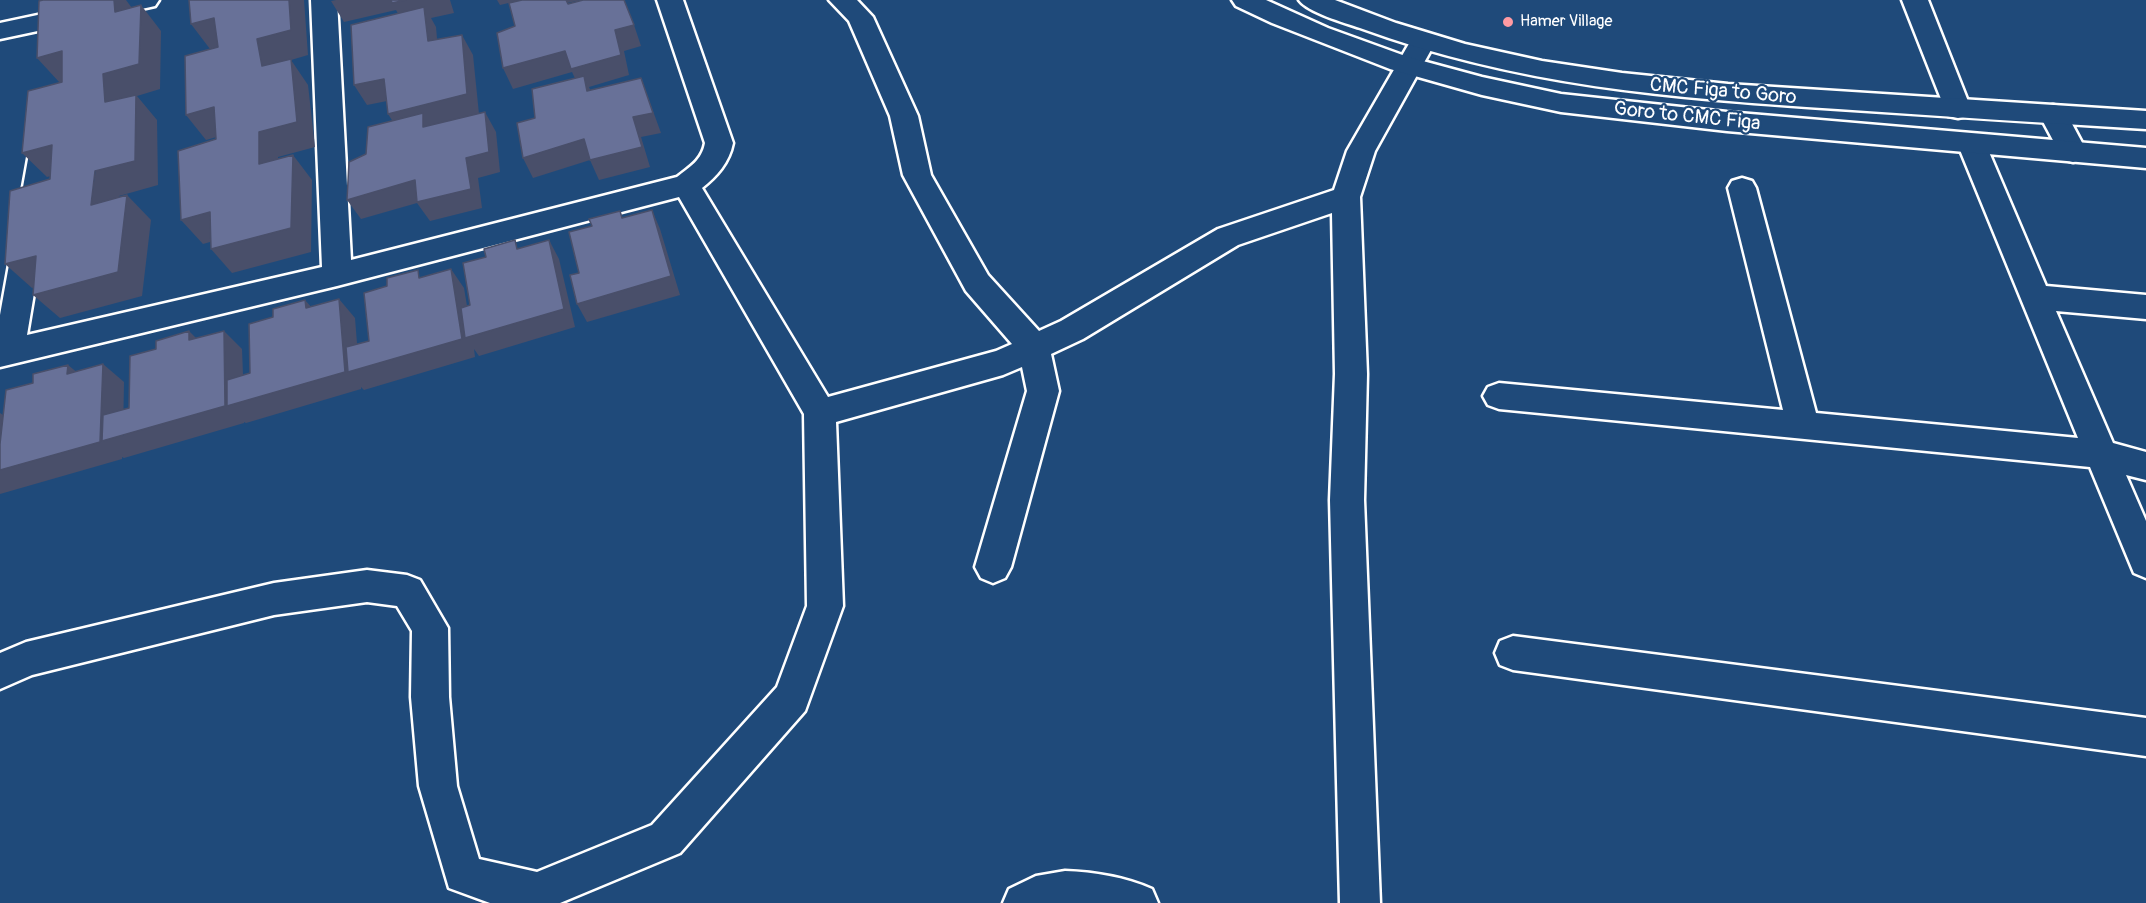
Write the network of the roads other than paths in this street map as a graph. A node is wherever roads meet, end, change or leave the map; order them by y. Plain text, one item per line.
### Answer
1 (146, 0) edge
2 (324, 0) edge
3 (670, 0) edge
4 (842, 0) edge
5 (1245, 0) edge
6 (1312, 0) edge
7 (1915, 0) edge
8 (0, 31) edge
9 (1416, 53) junction
10 (52, 100) edge
11 (1958, 109) junction
12 (2053, 114) junction
13 (2146, 120) edge
14 (1972, 145) junction
15 (2073, 152) junction
16 (2146, 158) edge
17 (686, 185) junction
18 (1742, 188) dead end
19 (1346, 197) junction
20 (337, 275) junction
21 (2036, 297) junction
22 (2146, 307) edge
23 (1034, 347) junction
24 (4, 353) edge
25 (1499, 396) dead end
26 (820, 413) junction
27 (1803, 425) junction
28 (2101, 454) junction
29 (2146, 466) edge
30 (2146, 562) edge
31 (993, 567) dead end
32 (1513, 653) dead end
33 (0, 672) edge
34 (2146, 737) edge
35 (1023, 903) edge
36 (1138, 903) edge
37 (1360, 903) edge

1 - 8 street
2 - 20 street
3 - 17 street
4 - 23 street
5 - 9 street, Goro to CMC Figa
6 - 9 street, CMC Figa to Goro
7 - 11 street
9 - 11 street, CMC Figa to Goro
9 - 14 street, Goro to CMC Figa
9 - 19 street
10 - 24 street
11 - 12 street, CMC Figa to Goro
12 - 13 street, CMC Figa to Goro
12 - 15 street
14 - 15 street, Goro to CMC Figa
14 - 21 street
15 - 16 street, Goro to CMC Figa
17 - 20 street
17 - 26 street
18 - 27 street
19 - 23 street
19 - 37 street
20 - 24 street
21 - 22 street
21 - 28 street
23 - 26 street
23 - 31 street
25 - 27 street
26 - 33 street
27 - 28 street
28 - 29 street
28 - 30 street
32 - 34 street
35 - 36 street

